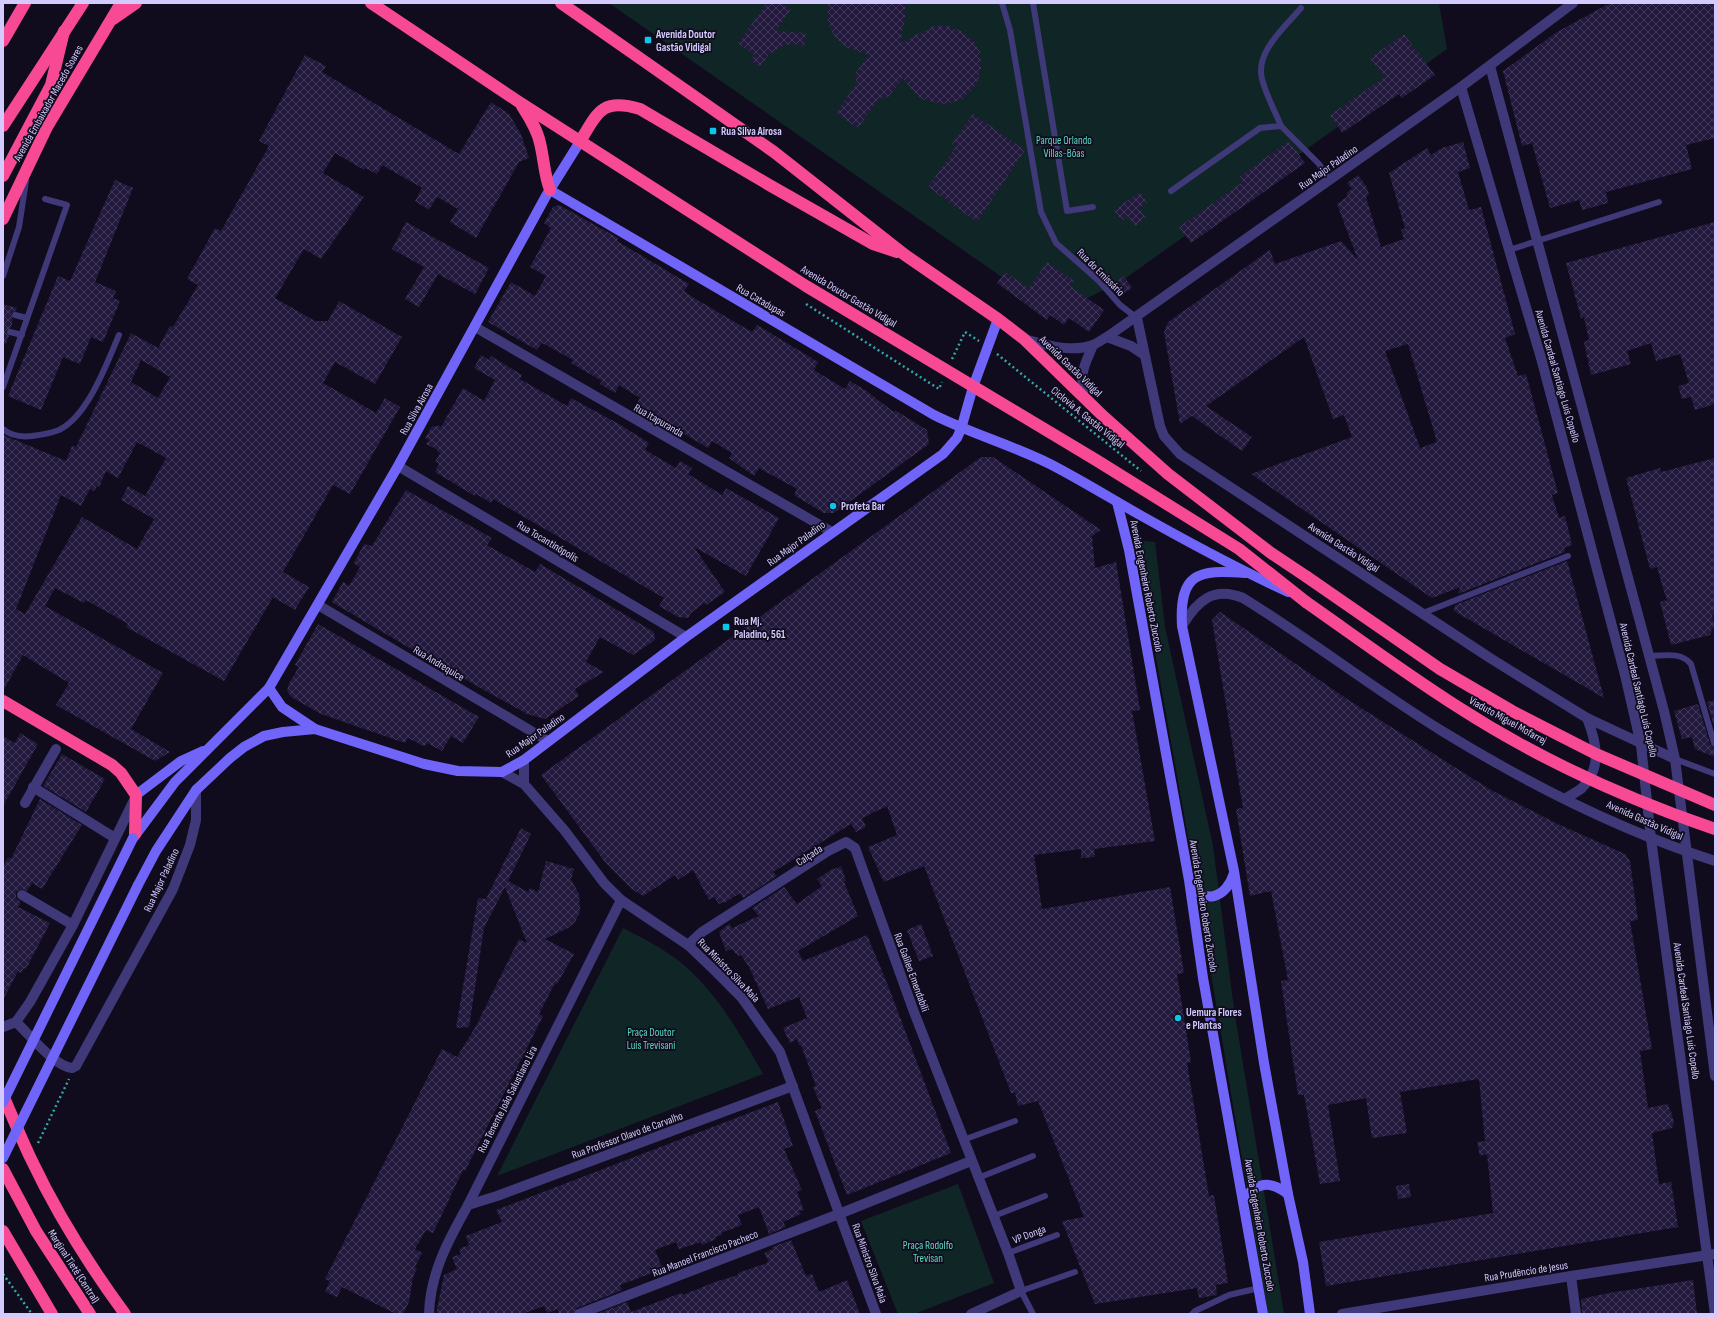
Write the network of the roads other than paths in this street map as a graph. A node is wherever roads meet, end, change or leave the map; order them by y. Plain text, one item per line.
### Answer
1 (25, 3) edge
2 (83, 3) edge
3 (121, 3) edge
4 (136, 3) edge
5 (371, 3) edge
6 (561, 3) edge
7 (1002, 3) edge
8 (1033, 3) edge
9 (1574, 3) edge
10 (1301, 8) dead end
11 (109, 22) junction
12 (64, 31) junction
13 (3, 41) edge
14 (1490, 66) junction
15 (1461, 87) junction
16 (519, 102) junction
17 (3, 126) edge
18 (1281, 126) junction
19 (581, 140) junction
20 (28, 164) junction
21 (3, 176) edge
22 (1330, 181) junction
23 (550, 190) junction
24 (1171, 191) dead end
25 (45, 199) dead end
26 (1659, 202) dead end
27 (1093, 207) dead end
28 (3, 219) edge
29 (1537, 241) junction
30 (1509, 250) junction
31 (905, 255) junction
32 (3, 276) edge
33 (15, 315) dead end
34 (27, 318) junction
35 (998, 318) junction
36 (1137, 318) junction
37 (475, 327) junction
38 (10, 332) dead end
39 (22, 335) junction
40 (119, 335) dead end
41 (1107, 337) junction
42 (1024, 339) junction
43 (1093, 345) junction
44 (1143, 354) junction
45 (3, 387) edge
46 (973, 387) junction
47 (1086, 398) junction
48 (961, 429) junction
49 (3, 430) edge
50 (398, 466) junction
51 (1117, 502) junction
52 (832, 532) junction
53 (1568, 556) dead end
54 (1250, 573) junction
55 (1307, 577) joint
56 (1302, 599) junction
57 (318, 605) junction
58 (1423, 613) junction
59 (1182, 626) junction
60 (686, 637) junction
61 (1649, 656) junction
62 (269, 688) junction
63 (3, 701) edge
64 (1588, 718) junction
65 (315, 729) junction
66 (548, 741) junction
67 (1714, 743) dead end
68 (1641, 745) junction
69 (208, 748) junction
70 (56, 749) dead end
71 (524, 760) junction
72 (1675, 760) junction
73 (502, 772) junction
74 (1715, 774) edge
75 (524, 784) junction
76 (33, 787) junction
77 (196, 790) junction
78 (136, 795) junction
79 (1566, 798) junction
80 (25, 803) dead end
81 (1715, 805) edge
82 (1715, 829) edge
83 (134, 836) junction
84 (115, 838) junction
85 (1651, 839) junction
86 (1687, 852) junction
87 (1715, 861) edge
88 (1234, 872) junction
89 (1189, 880) junction
90 (22, 895) dead end
91 (621, 900) junction
92 (73, 925) junction
93 (688, 945) junction
94 (16, 1022) junction
95 (3, 1027) edge
96 (1715, 1076) edge
97 (793, 1086) junction
98 (3, 1094) edge
99 (3, 1102) edge
100 (1015, 1121) dead end
101 (963, 1140) junction
102 (1033, 1156) dead end
103 (3, 1158) edge
104 (971, 1161) junction
105 (3, 1169) edge
106 (978, 1178) junction
107 (1288, 1194) junction
108 (1045, 1196) dead end
109 (1243, 1200) junction
110 (468, 1205) junction
111 (839, 1214) junction
112 (994, 1216) junction
113 (3, 1231) edge
114 (1057, 1235) dead end
115 (1008, 1253) junction
116 (1711, 1254) edge
117 (1075, 1272) dead end
118 (1571, 1276) junction
119 (1259, 1288) junction
120 (1021, 1291) junction
121 (52, 1314) edge
122 (90, 1314) edge
123 (125, 1314) edge
124 (429, 1314) edge
125 (579, 1314) edge
126 (876, 1314) edge
127 (971, 1314) edge
128 (1033, 1314) edge
129 (1192, 1314) edge
130 (1263, 1314) edge
131 (1310, 1314) edge
132 (1342, 1314) edge
133 (1576, 1314) edge
134 (1715, 1314) edge

1 - 13 highway
2 - 12 highway
3 - 11 highway, Avenida Embaixador Macedo Soares
4 - 11 highway
5 - 16 highway, Avenida Doutor Gastão Vidigal
6 - 31 highway
7 - 36 lane, Rua do Emissário
8 - 27 lane
9 - 14 street, Rua Major Paladino
10 - 18 lane
11 - 20 highway, Avenida Embaixador Macedo Soares
12 - 17 highway
12 - 21 highway
14 - 15 street, Rua Major Paladino
14 - 29 street, Avenida Cardeal Santiago Luís Copello
15 - 22 street, Rua Major Paladino
15 - 30 street, Avenida Cardeal Santiago Luís Copello
16 - 19 highway, Avenida Doutor Gastão Vidigal
16 - 23 highway
18 - 22 lane
18 - 24 lane
19 - 23 main road, Rua Silva Airosa
19 - 31 highway
19 - 46 highway, Avenida Doutor Gastão Vidigal
20 - 28 highway, Avenida Embaixador Macedo Soares
20 - 32 lane
22 - 36 street, Rua Major Paladino
23 - 37 main road, Rua Silva Airosa
23 - 48 main road, Rua Catadupas
25 - 34 lane
26 - 29 lane
29 - 30 lane
29 - 61 street, Avenida Cardeal Santiago Luís Copello
30 - 68 street, Avenida Cardeal Santiago Luís Copello
31 - 35 highway, Avenida Gastão Vidigal
33 - 34 lane
34 - 39 lane
35 - 42 highway, Avenida Gastão Vidigal
35 - 46 main road, Rua Major Paladino
36 - 41 street, Rua Major Paladino
36 - 44 street, Avenida Gastão Vidigal
37 - 50 main road, Rua Silva Airosa
37 - 52 street, Rua Itapuranda
38 - 39 lane
39 - 45 lane
40 - 49 lane
41 - 43 street, Rua Major Paladino
41 - 44 street
42 - 43 street, Rua Major Paladino
42 - 47 highway, Avenida Gastão Vidigal
43 - 47 street
44 - 58 street, Avenida Gastão Vidigal
46 - 48 main road, Rua Major Paladino
46 - 56 highway
47 - 55 highway, Avenida Gastão Vidigal
48 - 51 main road
48 - 52 main road, Rua Major Paladino
50 - 57 main road, Rua Silva Airosa
50 - 60 street, Rua Tocantinópolis
51 - 54 main road
51 - 89 main road, Avenida Engenheiro Roberto Zuccolo
52 - 60 main road, Rua Major Paladino
53 - 58 lane
54 - 56 main road
54 - 59 main road
55 - 81 highway, Viaduto Miguel Mofarrej, bridge
56 - 82 highway, Viaduto Miguel Mofarrej, bridge
57 - 62 main road, Rua Silva Airosa
57 - 66 street, Rua Andrequice
58 - 64 street, Avenida Gastão Vidigal
59 - 79 street, Avenida Gastão Vidigal
59 - 88 main road
60 - 66 main road, Rua Major Paladino
61 - 67 lane
61 - 72 street, Avenida Cardeal Santiago Luís Copello
62 - 65 main road
62 - 69 main road
63 - 78 highway
64 - 68 street, Avenida Gastão Vidigal
64 - 79 street
65 - 73 main road, Rua Major Paladino
65 - 77 main road, Rua Major Paladino
66 - 71 main road, Rua Major Paladino
68 - 72 street, Avenida Gastão Vidigal
68 - 85 street, Avenida Cardeal Santiago Luís Copello
69 - 78 main road
69 - 83 main road
70 - 76 street
71 - 73 main road, Rua Major Paladino
71 - 75 street
72 - 74 lane
72 - 86 street, Avenida Cardeal Santiago Luís Copello
73 - 75 street, Rua Ministro Silva Maia
75 - 91 street, Rua Ministro Silva Maia
76 - 80 street
76 - 84 street
77 - 94 street, Rua Major Paladino
77 - 103 main road, bridge
78 - 83 highway
78 - 84 street
79 - 85 street, Avenida Gastão Vidigal
83 - 99 main road, bridge
84 - 92 street
85 - 86 street, Avenida Gastão Vidigal
85 - 116 street, Avenida Cardeal Santiago Luís Copello
86 - 87 street, Avenida Gastão Vidigal
86 - 96 street, Avenida Cardeal Santiago Luís Copello
88 - 89 main road
88 - 107 main road
89 - 109 main road, Avenida Engenheiro Roberto Zuccolo
90 - 92 street
91 - 93 street, Rua Ministro Silva Maia
91 - 110 street, Rua Tenente João Salustiano Lira
92 - 94 street
93 - 97 street, Rua Ministro Silva Maia
93 - 101 street, Rua Galileo Emendabili
94 - 95 street
97 - 110 street, Rua Professor Olavo de Carvalho
97 - 111 street, Rua Ministro Silva Maia
98 - 123 highway
100 - 101 lane
101 - 104 street, Rua Galileo Emendabili
102 - 106 lane
104 - 106 street, Rua Galileo Emendabili
104 - 111 street, Rua Manoel Francisco Pacheco
105 - 122 highway, Marginal Tietê (Central)
106 - 112 street, Rua Galileo Emendabili
107 - 109 main road
107 - 131 main road
108 - 112 lane
109 - 119 main road, Avenida Engenheiro Roberto Zuccolo
110 - 124 street, Rua Tenente João Salustiano Lira
111 - 125 street, Rua Manoel Francisco Pacheco
111 - 126 street, Rua Ministro Silva Maia
112 - 115 street, Rua Galileo Emendabili
113 - 121 highway
114 - 115 lane, VP Donga
115 - 120 street, Rua Galileo Emendabili
116 - 118 street, Rua Prudêncio de Jesus
116 - 134 street, Avenida Cardeal Santiago Luís Copello
117 - 120 lane
118 - 132 street, Rua Prudêncio de Jesus
118 - 133 street
119 - 129 lane
119 - 130 main road, Avenida Engenheiro Roberto Zuccolo
120 - 127 street
120 - 128 lane, Rua Galileo Emendabili

